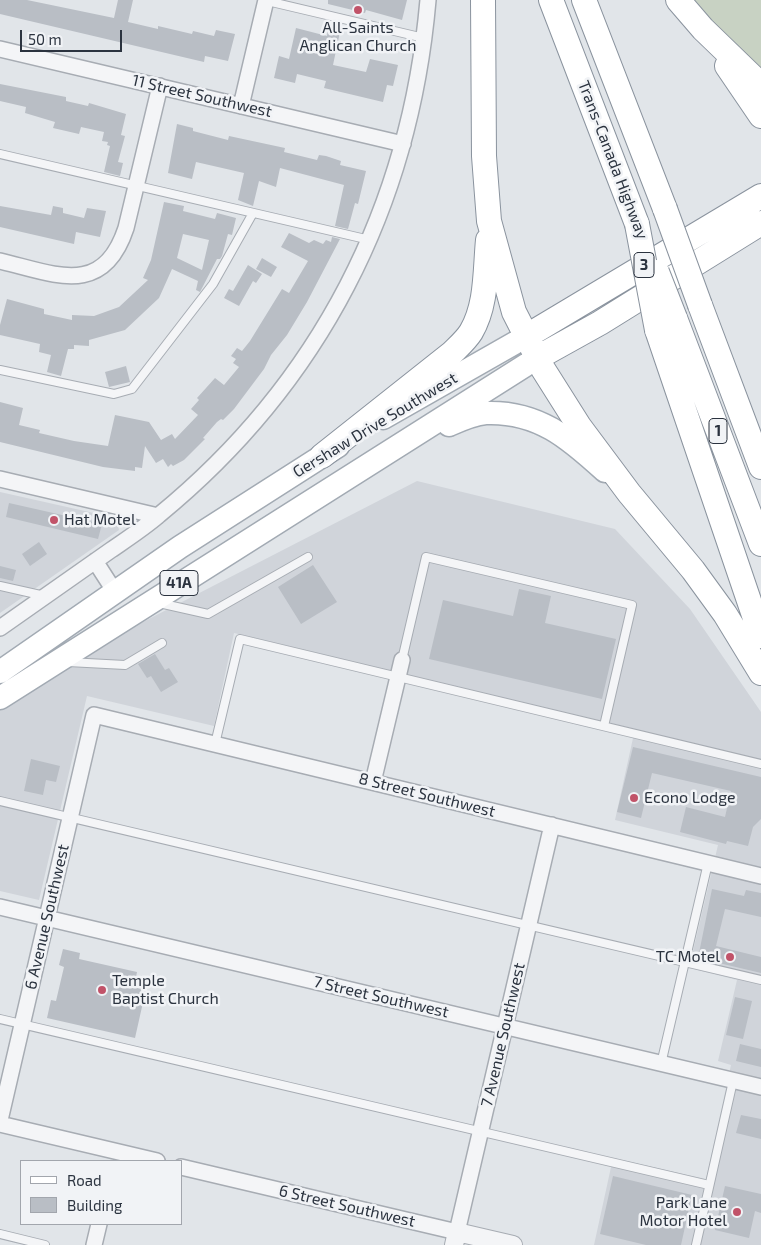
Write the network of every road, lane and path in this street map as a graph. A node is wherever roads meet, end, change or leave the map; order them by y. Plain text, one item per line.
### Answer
1 (265, 0) edge
2 (428, 0) edge
3 (483, 0) edge
4 (551, 0) edge
5 (584, 0) edge
6 (600, 0) edge
7 (678, 0) edge
8 (703, 29) junction
9 (424, 38) junction
10 (0, 48) edge
11 (761, 85) edge
12 (160, 86) junction
13 (241, 106) junction
14 (761, 116) edge
15 (403, 144) junction
16 (0, 154) edge
17 (136, 187) junction
18 (761, 196) edge
19 (665, 209) junction
20 (253, 213) junction
21 (489, 221) junction
22 (761, 223) edge
23 (370, 240) junction
24 (0, 261) edge
25 (666, 324) junction
26 (527, 336) junction
27 (537, 358) junction
28 (0, 370) edge
29 (322, 456) junction
30 (761, 467) edge
31 (359, 472) junction
32 (0, 479) edge
33 (629, 493) junction
34 (158, 516) junction
35 (761, 544) edge
36 (308, 557) dead end
37 (95, 561) junction
38 (0, 586) edge
39 (115, 592) junction
40 (44, 596) junction
41 (149, 602) junction
42 (0, 628) edge
43 (761, 636) edge
44 (162, 643) dead end
45 (402, 660) joint
46 (58, 661) junction
47 (0, 672) edge
48 (761, 673) edge
49 (398, 677) junction
50 (0, 698) edge
51 (94, 715) joint
52 (604, 726) junction
53 (215, 744) junction
54 (761, 764) edge
55 (373, 782) junction
56 (0, 801) edge
57 (70, 817) junction
58 (552, 825) junction
59 (708, 863) junction
60 (761, 876) edge
61 (0, 907) edge
62 (47, 918) junction
63 (529, 925) junction
64 (684, 962) junction
65 (761, 980) edge
66 (0, 1019) edge
67 (22, 1024) junction
68 (505, 1026) junction
69 (661, 1064) junction
70 (733, 1081) junction
71 (761, 1087) edge
72 (0, 1120) edge
73 (0, 1124) edge
74 (481, 1132) junction
75 (115, 1156) edge
76 (149, 1160) edge
77 (182, 1167) edge
78 (709, 1185) junction
79 (99, 1225) edge
80 (0, 1234) edge
81 (455, 1238) edge
82 (45, 1245) edge
83 (94, 1245) edge
84 (513, 1245) edge
85 (696, 1245) edge

1 - 9 lane
1 - 13 street
2 - 9 street
3 - 21 highway
4 - 25 highway, Trans-Canada Highway / 1, bridge
5 - 19 highway, Trans-Canada Highway / 1
6 - 19 highway
7 - 8 highway
8 - 11 highway
8 - 14 highway
9 - 15 street
10 - 12 street, 11 Street Southwest
12 - 13 street, 11 Street Southwest
12 - 17 street
13 - 15 street, 11 Street Southwest
15 - 23 street
16 - 17 lane
17 - 20 lane
17 - 24 street
18 - 26 highway, Gershaw Drive Southwest / 3
19 - 30 highway, Trans-Canada Highway / 1, bridge
20 - 23 lane
20 - 28 lane
21 - 26 highway
21 - 29 highway
22 - 27 highway, Gershaw Drive Southwest / 3
23 - 34 street
25 - 35 highway, Trans-Canada Highway / 1
25 - 43 highway
26 - 27 highway
26 - 29 main road, Gershaw Drive Southwest / 41A
27 - 31 main road, Gershaw Drive Southwest / 41A
27 - 33 highway
29 - 39 main road, Gershaw Drive Southwest / 41A
31 - 33 main road
31 - 41 main road, Gershaw Drive Southwest / 41A
32 - 34 street
33 - 48 highway
34 - 37 street
36 - 41 lane
37 - 39 street
37 - 40 street
38 - 40 lane
39 - 47 main road, Gershaw Drive Southwest / 41A
40 - 42 street
41 - 46 main road, Gershaw Drive Southwest / 41A
44 - 46 lane
45 - 49 street
45 - 52 lane
46 - 50 main road, Gershaw Drive Southwest / 41A
49 - 52 lane
49 - 53 lane
49 - 55 street
51 - 53 street, 8 Street Southwest
51 - 57 street, 6 Avenue Southwest
52 - 54 lane
53 - 55 street, 8 Street Southwest
55 - 58 street, 8 Street Southwest
56 - 57 lane
57 - 62 street, 6 Avenue Southwest
57 - 63 lane
58 - 59 street, 8 Street Southwest
58 - 63 street, 7 Avenue Southwest
59 - 60 street, 8 Street Southwest
59 - 64 lane
61 - 62 street, 7 Street Southwest
62 - 67 street, 6 Avenue Southwest
62 - 68 street, 7 Street Southwest
63 - 64 lane
63 - 68 street, 7 Avenue Southwest
64 - 65 lane
64 - 69 lane
66 - 67 lane
67 - 72 street, 6 Avenue Southwest
67 - 74 lane
68 - 69 street, 7 Street Southwest
68 - 74 street, 7 Avenue Southwest
69 - 70 street, 7 Street Southwest
70 - 71 street, 7 Street Southwest
70 - 78 lane
73 - 75 street
74 - 78 lane
74 - 81 street, 7 Avenue Southwest
75 - 76 street
77 - 81 street, 6 Street Southwest
78 - 85 lane
79 - 83 street
80 - 82 lane
81 - 84 street, 6 Street Southwest

